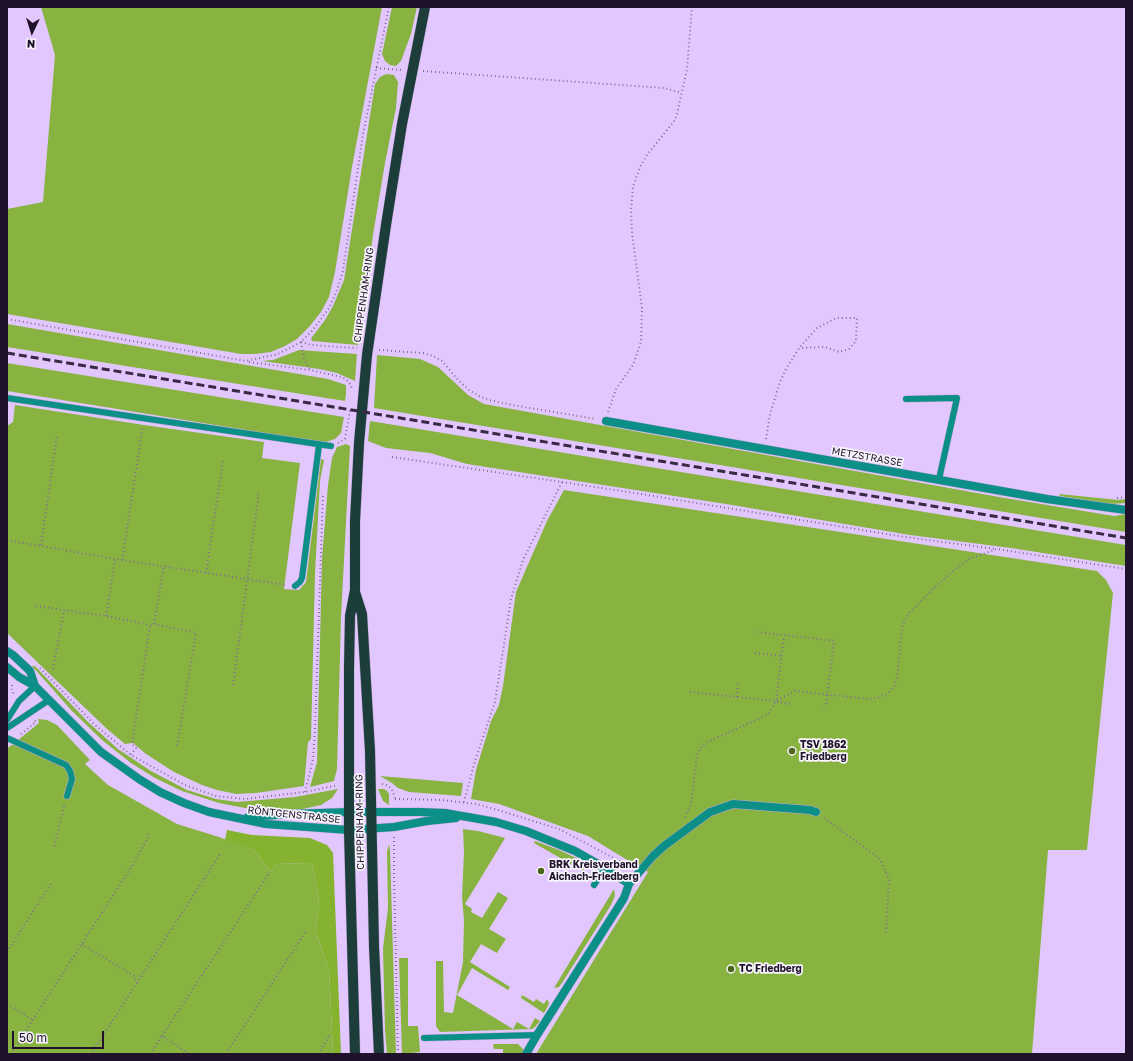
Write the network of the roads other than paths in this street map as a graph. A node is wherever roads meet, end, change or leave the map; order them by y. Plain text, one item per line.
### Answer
1 (425, 7) edge
2 (7, 398) edge
3 (906, 399) dead end
4 (606, 421) road end
5 (319, 445) junction
6 (331, 446) road end
7 (938, 479) junction
8 (1126, 510) edge
9 (295, 586) road end
10 (355, 590) junction
11 (7, 651) edge
12 (7, 667) edge
13 (35, 686) junction
14 (49, 700) junction
15 (7, 720) edge
16 (7, 728) edge
17 (7, 738) edge
18 (67, 796) road end
19 (349, 812) junction
20 (372, 812) junction
21 (816, 812) road end
22 (463, 817) junction
23 (237, 818) junction
24 (372, 829) junction
25 (349, 830) junction
26 (606, 868) junction
27 (628, 884) junction
28 (594, 885) dead end
29 (537, 1035) junction
30 (424, 1038) dead end
31 (355, 1054) edge
32 (379, 1054) edge
33 (526, 1054) edge

1 - 10 main road, CHIPPENHAM-RING
2 - 5 lane
3 - 7 lane
4 - 7 street, METZSTRASSE
5 - 6 lane
5 - 9 lane
7 - 8 street, METZSTRASSE
10 - 19 main road, CHIPPENHAM-RING
10 - 20 main road, CHIPPENHAM-RING
11 - 13 street, RÖNTGENSTRASSE
12 - 13 street, RÖNTGENSTRASSE
13 - 14 street, RÖNTGENSTRASSE
13 - 15 lane
14 - 16 lane
14 - 23 street, RÖNTGENSTRASSE
17 - 18 lane
19 - 20 street, RÖNTGENSTRASSE
19 - 23 street, RÖNTGENSTRASSE
19 - 25 main road, CHIPPENHAM-RING
20 - 22 street, RÖNTGENSTRASSE
20 - 24 main road, CHIPPENHAM-RING
21 - 27 street
22 - 24 street, RÖNTGENSTRASSE
22 - 26 street
23 - 25 street, RÖNTGENSTRASSE
24 - 25 street, RÖNTGENSTRASSE
24 - 32 main road, CHIPPENHAM-RING
25 - 31 main road, CHIPPENHAM-RING
26 - 27 street
26 - 28 lane
27 - 29 street
29 - 30 lane
29 - 33 street

